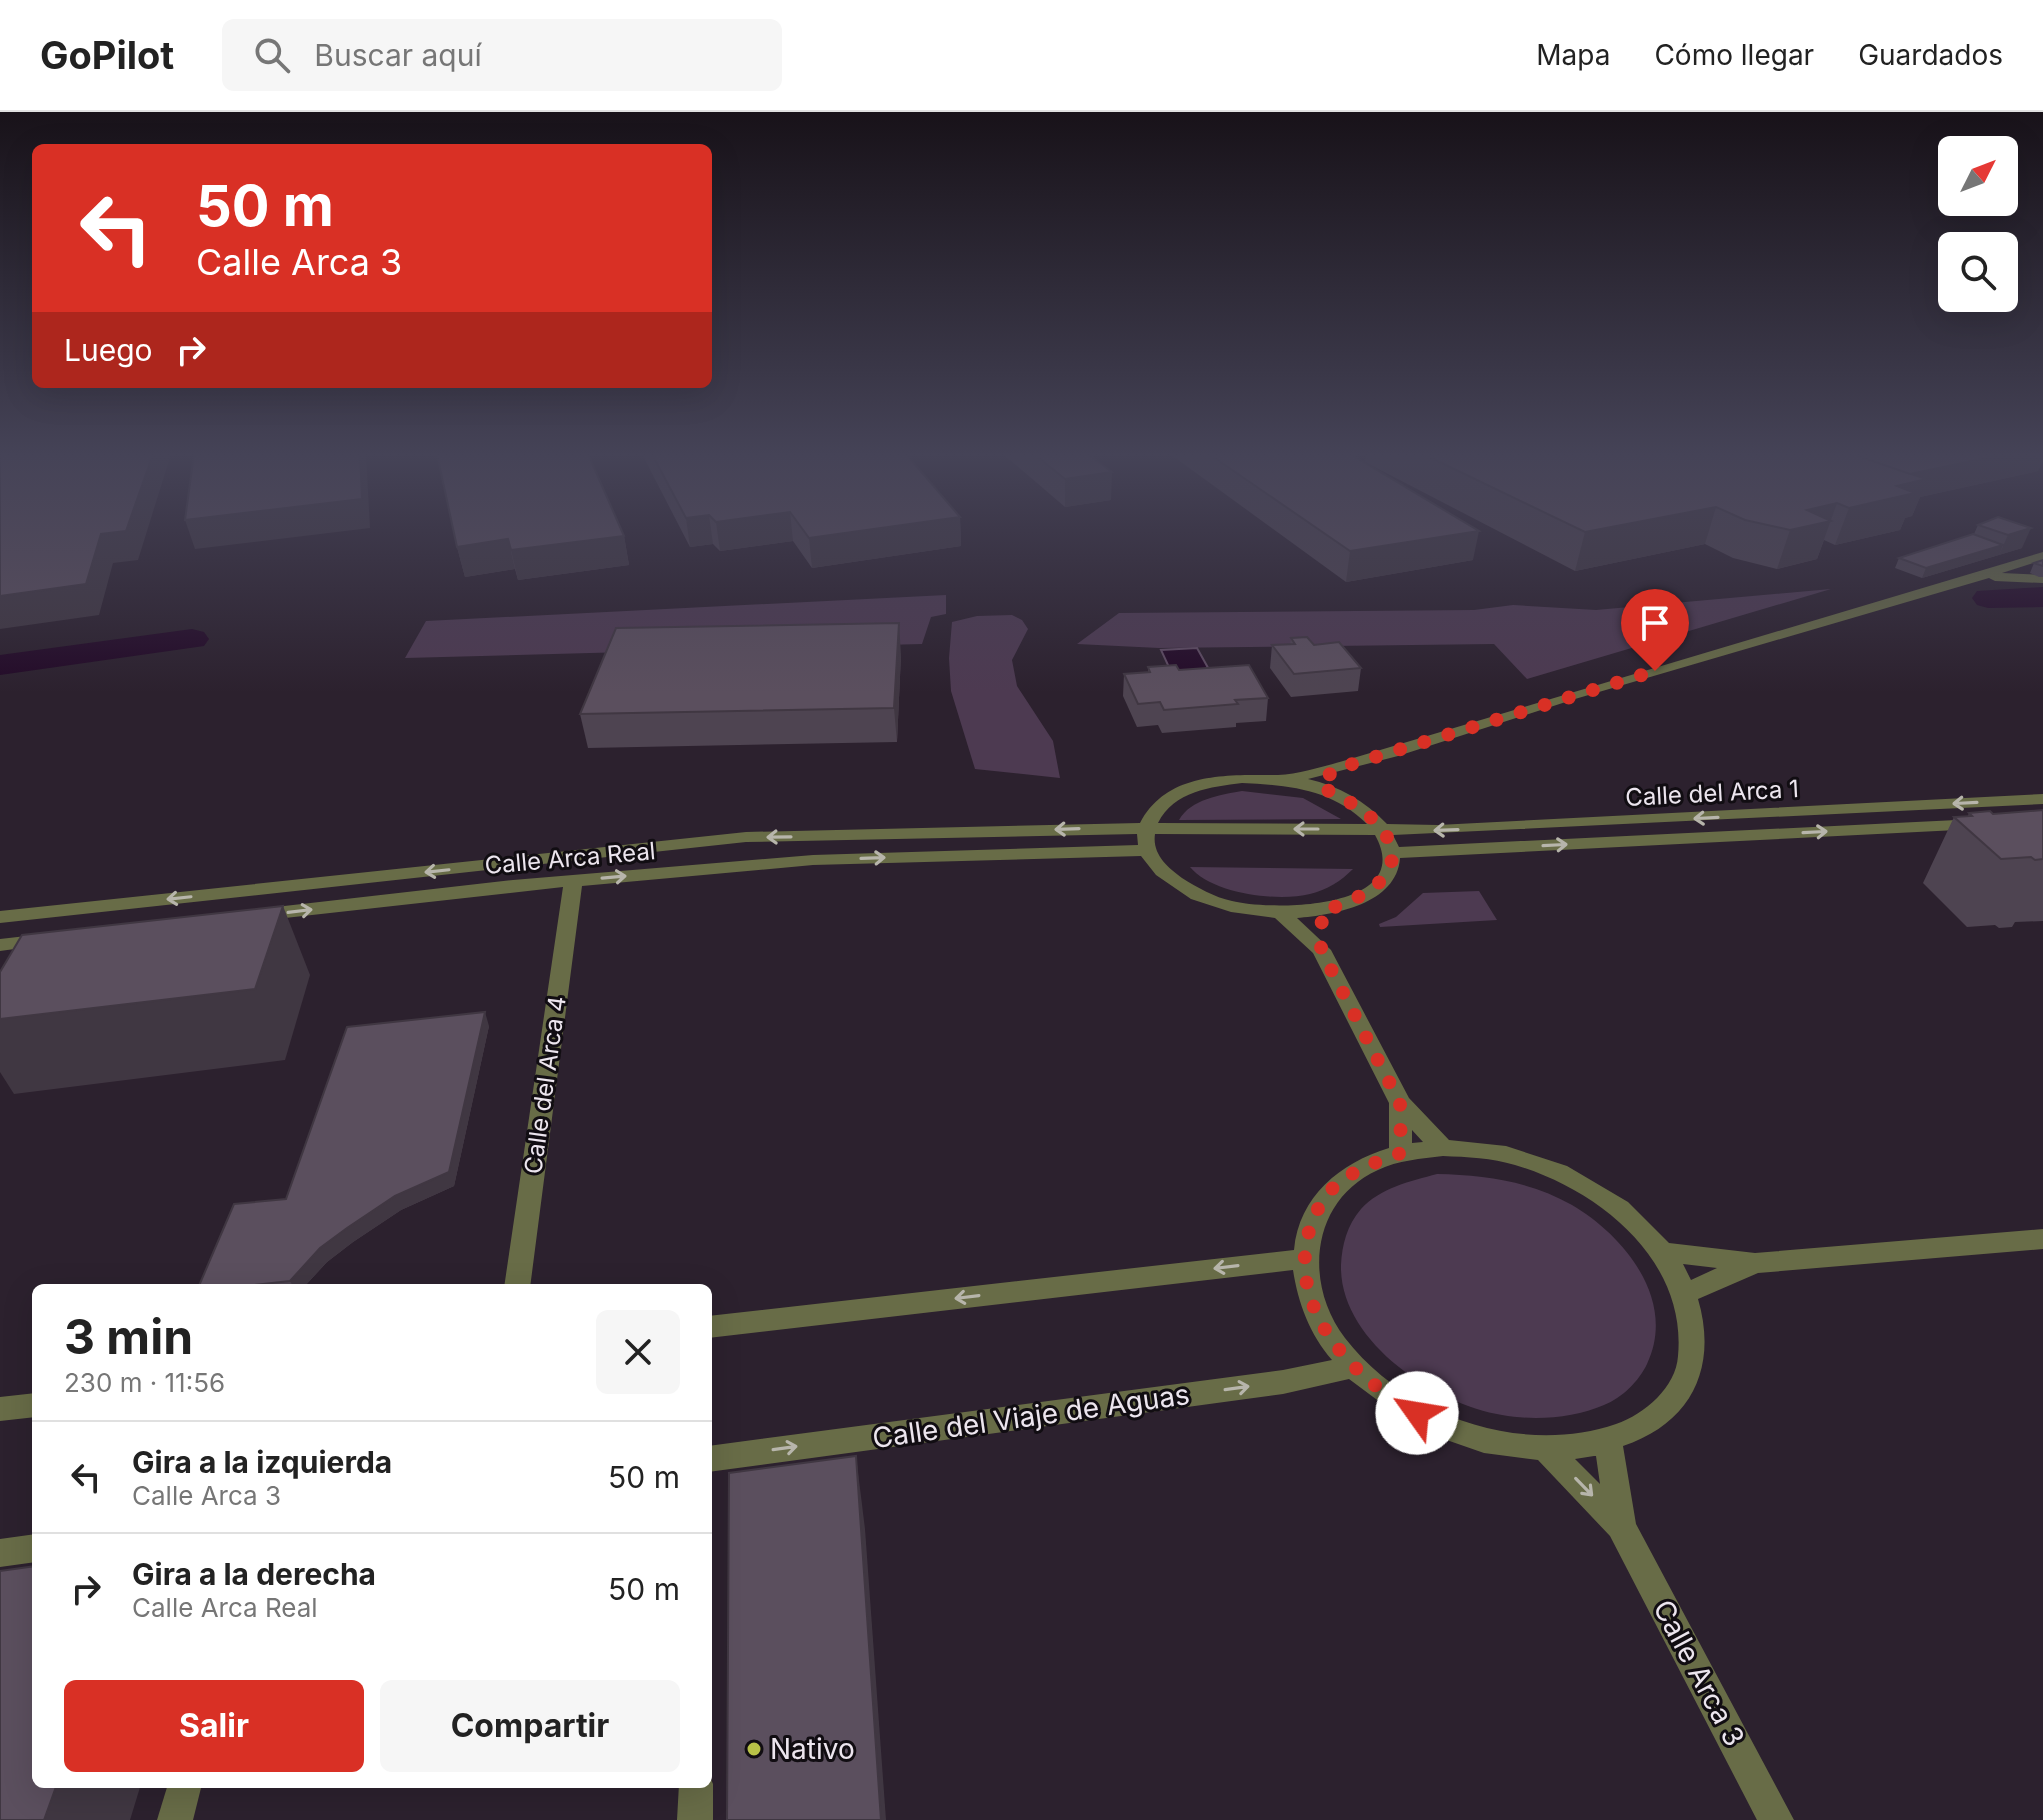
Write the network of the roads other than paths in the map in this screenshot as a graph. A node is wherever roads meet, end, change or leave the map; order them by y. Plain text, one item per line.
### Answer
1 (2043, 556) edge
2 (1980, 577) junction
3 (2043, 579) edge
4 (1333, 770) junction
5 (1284, 779) junction
6 (1320, 787) junction
7 (2043, 799) edge
8 (1996, 823) edge
9 (1145, 828) junction
10 (1384, 829) junction
11 (1147, 850) junction
12 (1394, 853) junction
13 (573, 881) junction
14 (1322, 911) junction
15 (1281, 913) junction
16 (0, 917) edge
17 (233, 918) edge
18 (62, 938) edge
19 (0, 945) edge
20 (1321, 950) junction
21 (1400, 1103) junction
22 (1443, 1148) junction
23 (1401, 1153) junction
24 (2043, 1239) edge
25 (1663, 1252) junction
26 (1303, 1259) junction
27 (1755, 1263) junction
28 (518, 1284) edge
29 (1686, 1293) junction
30 (712, 1327) edge
31 (1354, 1367) junction
32 (32, 1405) edge
33 (0, 1409) edge
34 (1608, 1441) junction
35 (1546, 1449) junction
36 (712, 1458) edge
37 (1621, 1526) junction
38 (32, 1549) edge
39 (0, 1553) edge
40 (184, 1788) edge
41 (696, 1788) edge
42 (175, 1820) edge
43 (695, 1820) edge
44 (1776, 1820) edge

1 - 2 street
2 - 3 street
2 - 4 street
4 - 5 street
4 - 6 street
5 - 6 street
5 - 9 street
6 - 10 street
7 -> 10 street, Calle del Arca 1
12 -> 8 street, Calle del Arca 1
10 -> 9 street, Calle Arca Real
9 - 11 street
9 -> 16 street, Calle Arca Real
10 - 12 street
13 -> 11 street, Calle Arca Real
11 - 15 street
12 - 14 street
17 -> 13 street, Calle Arca Real
13 - 28 street, Calle del Arca 4
14 - 15 street
14 - 20 street
15 - 20 street
18 - 19 street
20 - 21 street
21 - 22 street
21 - 23 street
22 - 23 street
22 - 25 street
23 - 26 street
24 - 27 street
25 - 27 street
25 - 29 street
26 -> 30 street
26 - 31 street
27 - 29 street
29 - 34 street
31 - 35 street
36 -> 31 street, Calle del Viaje de Aguas
32 - 33 street
34 - 35 street
34 - 37 street, Calle Arca 3
35 -> 37 street, Calle Arca 3
37 - 44 street, Calle Arca 3
38 - 39 street
40 - 42 street
41 - 43 street

